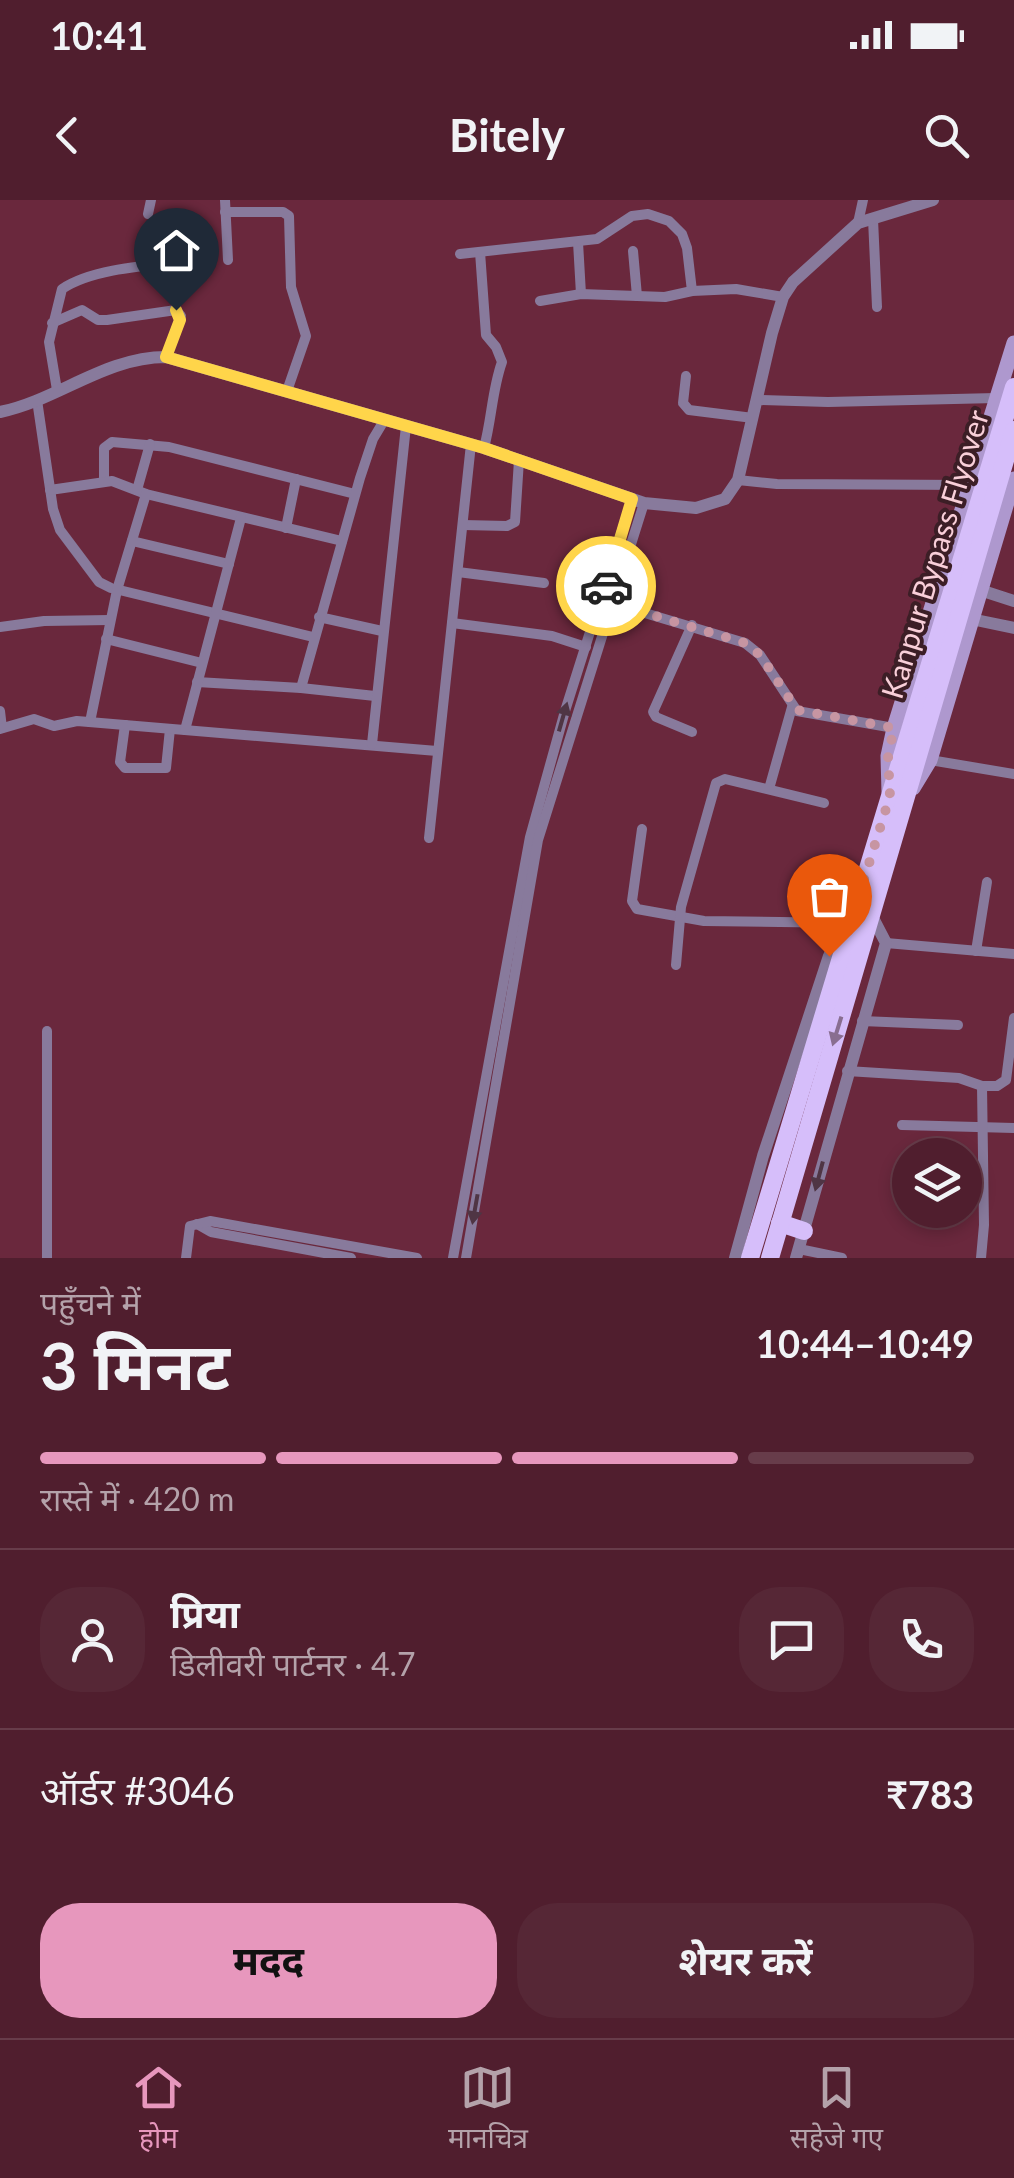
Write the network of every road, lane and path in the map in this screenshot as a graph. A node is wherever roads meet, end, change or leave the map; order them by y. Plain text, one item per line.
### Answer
1 (152, 200) edge
2 (863, 200) edge
3 (933, 200) edge
4 (225, 206) edge
5 (148, 214) dead end
6 (873, 219) junction
7 (858, 224) junction
8 (578, 242) junction
9 (633, 251) dead end
10 (480, 252) junction
11 (460, 254) dead end
12 (197, 260) dead end
13 (228, 260) dead end
14 (692, 290) junction
15 (581, 294) junction
16 (637, 296) junction
17 (783, 297) junction
18 (540, 301) dead end
19 (877, 307) dead end
20 (52, 323) junction
21 (1014, 343) edge
22 (166, 357) junction
23 (686, 376) dead end
24 (1014, 387) edge
25 (57, 390) junction
26 (288, 391) junction
27 (996, 398) junction
28 (37, 400) junction
29 (758, 400) junction
30 (0, 412) edge
31 (753, 418) junction
32 (385, 419) junction
33 (406, 426) junction
34 (1014, 430) edge
35 (150, 444) junction
36 (478, 446) junction
37 (520, 460) junction
38 (1014, 479) edge
39 (104, 480) junction
40 (296, 480) junction
41 (738, 480) junction
42 (970, 485) junction
43 (50, 490) junction
44 (141, 492) junction
45 (355, 494) junction
46 (638, 501) junction
47 (241, 518) junction
48 (463, 525) junction
49 (286, 528) junction
50 (132, 541) junction
51 (342, 541) junction
52 (229, 564) junction
53 (458, 572) junction
54 (544, 583) dead end
55 (117, 590) junction
56 (980, 590) junction
57 (602, 600) junction
58 (1011, 600) edge
59 (614, 604) junction
60 (217, 612) junction
61 (319, 617) junction
62 (110, 620) junction
63 (971, 620) junction
64 (452, 623) junction
65 (692, 625) junction
66 (0, 627) edge
67 (1008, 627) edge
68 (382, 631) junction
69 (313, 636) junction
70 (106, 639) junction
71 (941, 643) junction
72 (586, 647) junction
73 (202, 663) junction
74 (197, 682) junction
75 (301, 688) junction
76 (376, 696) junction
77 (792, 707) junction
78 (0, 710) edge
79 (90, 722) junction
80 (125, 725) junction
81 (1, 728) edge
82 (894, 728) junction
83 (170, 729) junction
84 (185, 730) junction
85 (692, 732) dead end
86 (372, 744) junction
87 (437, 751) junction
88 (930, 760) junction
89 (1014, 774) edge
90 (768, 789) junction
91 (897, 799) junction
92 (824, 803) dead end
93 (642, 829) dead end
94 (429, 838) dead end
95 (987, 882) dead end
96 (872, 916) junction
97 (679, 918) junction
98 (850, 927) junction
99 (886, 942) junction
100 (976, 951) junction
101 (1014, 954) edge
102 (676, 965) dead end
103 (1014, 1018) edge
104 (862, 1021) junction
105 (958, 1026) dead end
106 (47, 1031) dead end
107 (848, 1071) junction
108 (982, 1086) junction
109 (902, 1125) dead end
110 (983, 1128) junction
111 (1014, 1128) edge
112 (783, 1181) junction
113 (780, 1223) junction
114 (198, 1224) junction
115 (800, 1246) edge
116 (46, 1258) edge
117 (186, 1258) edge
118 (351, 1258) edge
119 (417, 1258) edge
120 (452, 1258) edge
121 (466, 1258) edge
122 (735, 1258) edge
123 (750, 1258) edge
124 (770, 1258) edge
125 (842, 1258) edge
126 (982, 1258) edge

1 - 5 street
2 - 7 street
3 - 6 street
4 - 13 street
4 - 26 street
6 - 7 street
6 - 19 street
7 - 17 street
8 - 10 street
8 - 14 street
8 - 15 street
9 - 16 street
10 - 11 street
10 - 36 street
12 - 20 street
14 - 16 street
14 - 17 street
15 - 16 street
15 - 18 street
17 - 29 street
20 - 22 street
20 - 25 street
21 - 27 main road
22 - 25 street
22 - 26 street
23 - 31 street
24 - 71 highway, Kanpur Bypass Flyover
25 - 28 street
26 - 32 street
27 - 29 street
27 - 42 main road
28 - 30 street
28 - 43 street
29 - 31 street
31 - 41 street
32 - 33 street
32 - 45 street
33 - 36 street
33 - 68 street
34 - 71 highway, Kanpur Bypass Flyover
35 - 39 street
35 - 40 street
35 - 44 street
36 - 37 street
36 - 48 street
37 - 46 street
37 - 48 street
38 - 56 main road
39 - 43 street
39 - 44 street
40 - 45 street
40 - 49 street
41 - 42 street
41 - 46 street
42 - 82 main road
43 - 55 street
44 - 47 street
44 - 50 street
45 - 51 street
46 - 57 street
46 - 59 street
47 - 49 street
47 - 52 street
48 - 53 street
49 - 51 street
50 - 52 street
50 - 55 street
51 - 61 street
52 - 60 street
53 - 54 street
53 - 64 street
55 - 60 street
55 - 62 street
56 - 58 street
56 - 63 main road
57 - 59 street
57 - 72 street
58 - 67 street
59 - 65 street
59 -> 121 street
60 - 69 street
60 - 73 street
61 - 68 street
61 - 69 street
62 - 66 street
62 - 70 street
63 - 67 street
63 - 88 main road
64 - 72 street
64 - 87 street
65 - 77 street
65 - 85 street
68 - 76 street
69 - 75 street
70 - 73 street
70 - 79 street
71 - 91 highway, Kanpur Bypass Flyover
120 -> 72 street
73 - 74 street
74 - 75 street
74 - 84 street
75 - 76 street
76 - 86 street
77 - 82 street
77 - 90 street
78 - 81 street
79 - 80 street
79 - 81 street
80 - 83 street
80 - 83 street
82 - 91 main road
83 - 84 street
84 - 86 street
86 - 87 street
87 - 94 street
88 - 89 street
88 - 91 main road
90 - 92 street
90 - 97 street
91 - 96 highway
91 - 98 highway
93 - 97 street
95 - 100 street
96 - 99 street
96 -> 112 highway
97 - 98 street
97 - 102 street
98 - 112 highway
98 - 122 street
99 - 100 street
99 - 104 street
100 - 101 street
103 - 108 street
104 - 105 street
104 - 107 street
106 - 116 street
107 - 108 street
107 -> 115 street
108 - 110 street
109 - 110 street
110 - 111 street
110 - 126 street
112 - 113 highway
112 - 123 highway
113 - 115 highway
113 - 124 highway
114 - 117 street
114 - 118 street
114 - 119 street
115 - 125 street

